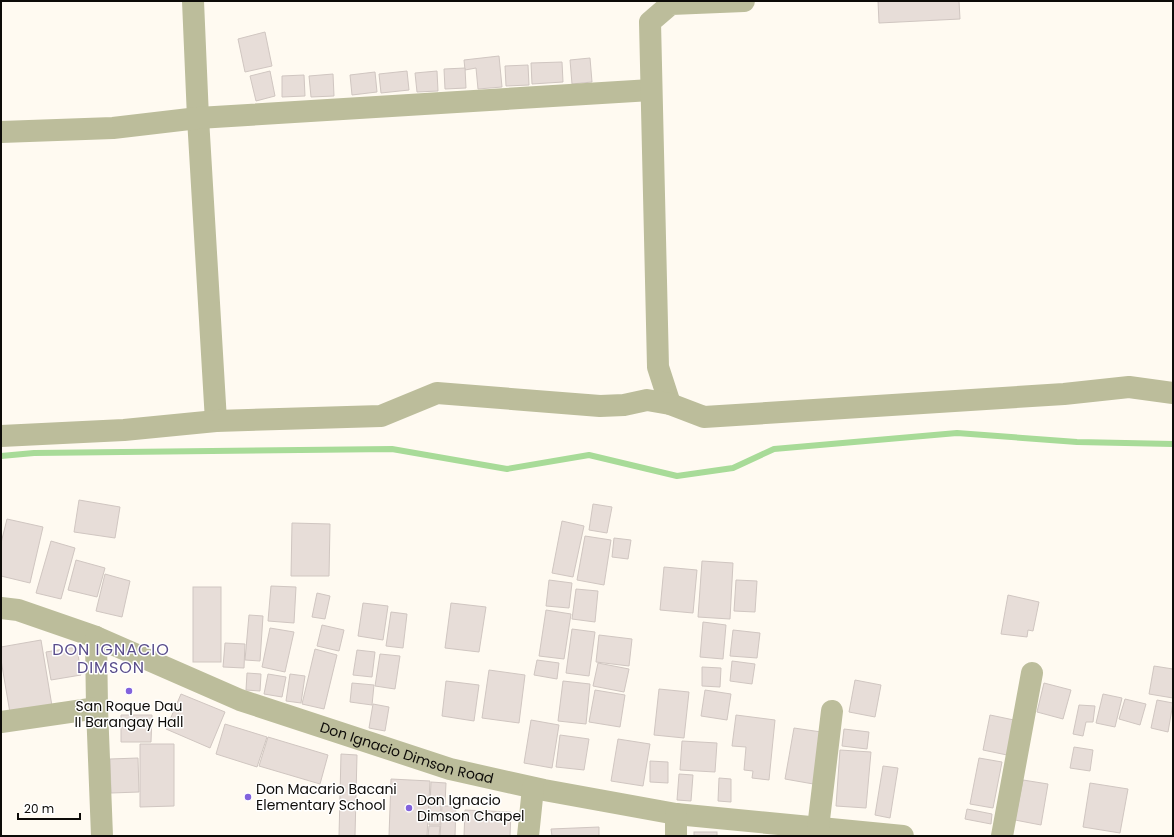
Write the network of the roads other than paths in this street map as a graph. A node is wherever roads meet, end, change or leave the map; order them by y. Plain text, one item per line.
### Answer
1 (193, 1) edge
2 (744, 1) edge
3 (649, 12) edge
4 (652, 90) junction
5 (198, 118) junction
6 (1, 132) edge
7 (1173, 393) edge
8 (670, 404) junction
9 (216, 421) junction
10 (1, 436) edge
11 (1, 608) edge
12 (96, 638) junction
13 (1032, 673) dead end
14 (97, 708) junction
15 (832, 711) dead end
16 (1, 722) edge
17 (533, 788) junction
18 (676, 814) junction
19 (818, 828) junction
20 (102, 836) edge
21 (528, 836) edge
22 (676, 836) edge
23 (903, 836) edge
24 (1002, 836) edge

1 - 5 street
2 - 3 street
3 - 4 street
4 - 5 street
4 - 8 street
5 - 6 street
5 - 9 street
7 - 8 street
8 - 9 street
9 - 10 street
11 - 12 street, Don Ignacio Dimson Road
12 - 14 street
12 - 17 street, Don Ignacio Dimson Road
13 - 24 street
14 - 16 street
14 - 20 street
15 - 19 street
17 - 18 street, Don Ignacio Dimson Road
17 - 21 street
18 - 19 street, Don Ignacio Dimson Road
18 - 22 street
19 - 23 street, Don Ignacio Dimson Road

